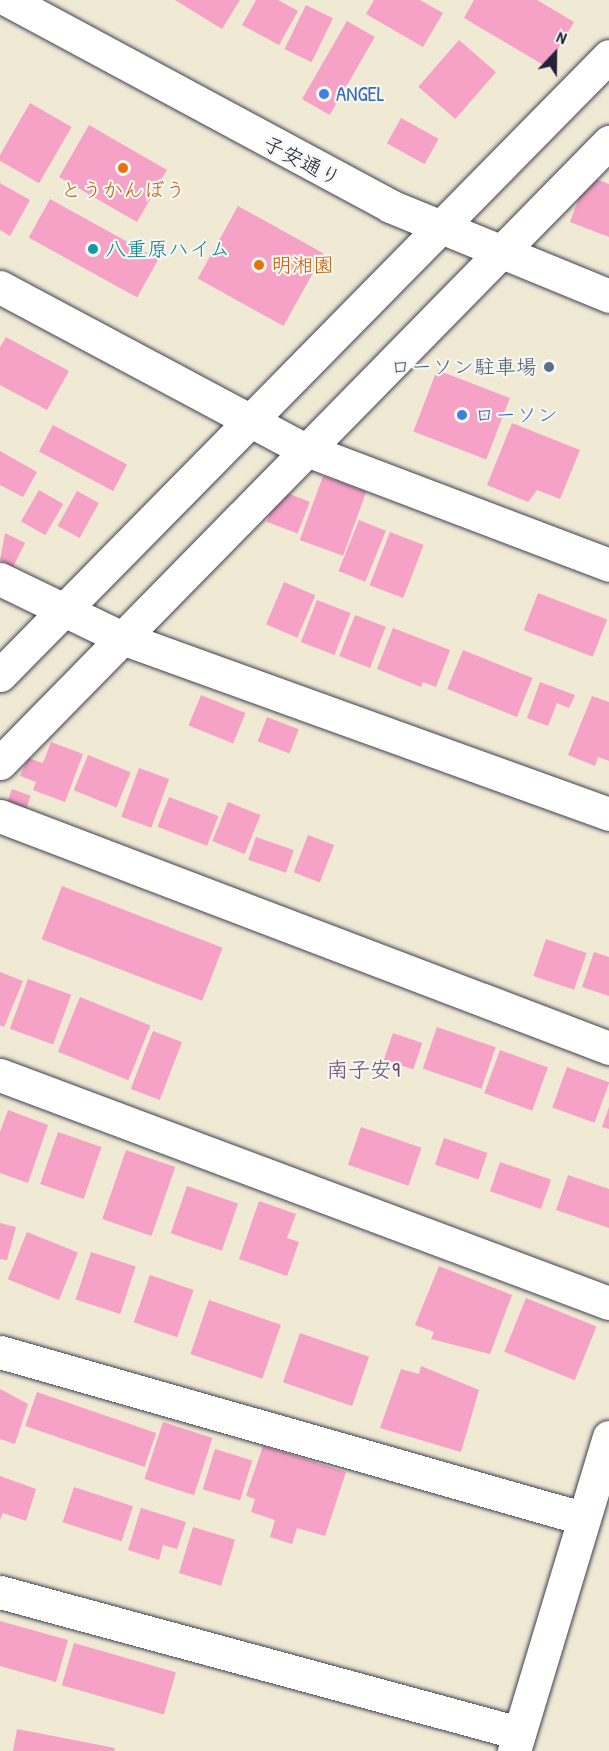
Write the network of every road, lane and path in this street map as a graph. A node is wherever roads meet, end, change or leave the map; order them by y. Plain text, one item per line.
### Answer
1 (8, 0) edge
2 (609, 56) edge
3 (609, 142) edge
4 (440, 227) junction
5 (500, 253) junction
6 (0, 287) edge
7 (609, 296) edge
8 (250, 420) junction
9 (304, 449) junction
10 (609, 565) edge
11 (0, 579) edge
12 (62, 612) junction
13 (122, 638) junction
14 (0, 675) edge
15 (0, 763) edge
16 (609, 814) edge
17 (0, 816) edge
18 (609, 1048) edge
19 (0, 1075) edge
20 (609, 1304) edge
21 (0, 1352) edge
22 (609, 1437) edge
23 (582, 1518) junction
24 (0, 1592) edge
25 (517, 1742) edge

1 - 4 street, 子安通り
2 - 4 street
3 - 5 street
4 - 5 street, 子安通り
4 - 8 street
5 - 7 street, 子安通り
5 - 9 street
6 - 8 street
8 - 9 street
8 - 12 street
9 - 10 street
9 - 13 street
11 - 12 street
12 - 13 street
12 - 14 street
13 - 15 street
13 - 16 street
17 - 18 street
19 - 20 street
21 - 23 street
22 - 23 street
23 - 25 street
24 - 25 street

